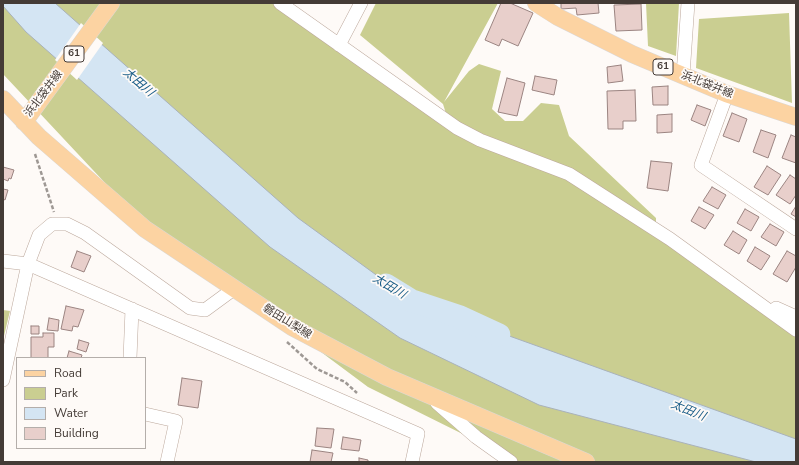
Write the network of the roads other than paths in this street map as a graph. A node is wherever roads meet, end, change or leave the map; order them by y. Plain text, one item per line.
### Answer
1 (111, 3) edge
2 (280, 3) edge
3 (361, 3) edge
4 (536, 3) edge
5 (688, 3) edge
6 (339, 45) junction
7 (683, 75) junction
8 (727, 94) junction
9 (3, 99) edge
10 (796, 117) edge
11 (24, 122) junction
12 (796, 229) edge
13 (3, 261) edge
14 (28, 264) junction
15 (235, 288) junction
16 (751, 297) junction
17 (132, 309) junction
18 (796, 317) edge
19 (796, 330) edge
20 (130, 357) edge
21 (3, 380) edge
22 (426, 395) junction
23 (146, 414) edge
24 (167, 462) edge
25 (412, 462) edge
26 (511, 462) edge
27 (586, 462) edge

1 - 11 main road, 浜北袋井線 / 61
2 - 6 street
3 - 6 street
4 - 7 main road, 浜北袋井線 / 61
5 - 7 street
6 - 16 street
7 - 8 main road, 浜北袋井線 / 61
8 - 10 main road, 浜北袋井線 / 61
8 - 12 street
9 - 11 main road, 浜北袋井線
11 - 15 main road, 磐田山梨線
13 - 14 street
14 - 15 street
14 - 17 street
14 - 21 street
15 - 22 main road, 磐田山梨線
16 - 18 street
16 - 19 street
17 - 20 street
17 - 25 street
22 - 26 street
22 - 27 main road, 磐田山梨線
23 - 24 street

